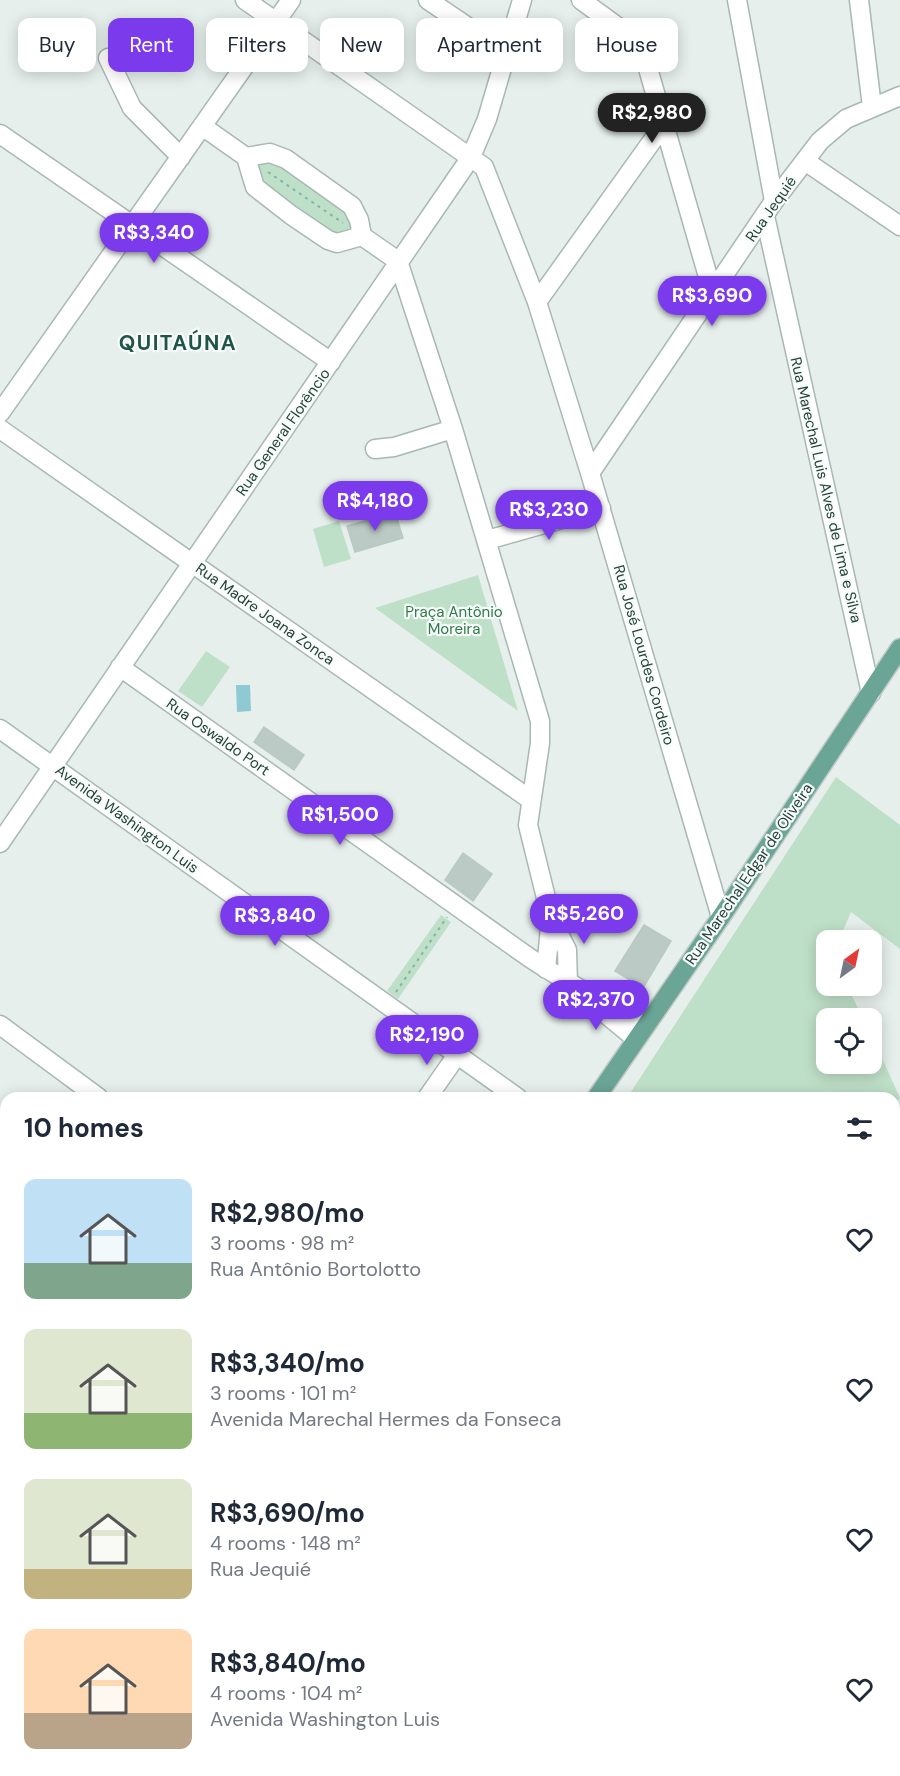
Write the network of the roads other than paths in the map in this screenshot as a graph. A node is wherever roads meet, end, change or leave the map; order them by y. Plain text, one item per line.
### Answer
1 (245, 0) edge
2 (291, 0) edge
3 (428, 0) edge
4 (522, 0) edge
5 (581, 0) edge
6 (736, 0) edge
7 (859, 0) edge
8 (270, 18) edge
9 (279, 18) edge
10 (455, 18) edge
11 (516, 18) edge
12 (308, 44) edge
13 (115, 72) edge
14 (240, 72) edge
15 (500, 72) edge
16 (900, 96) edge
17 (872, 107) junction
18 (665, 123) junction
19 (202, 126) junction
20 (0, 134) edge
21 (180, 157) junction
22 (246, 157) junction
23 (471, 158) junction
24 (806, 161) junction
25 (770, 209) junction
26 (131, 226) junction
27 (900, 226) edge
28 (362, 236) junction
29 (398, 261) junction
30 (713, 294) junction
31 (537, 302) junction
32 (331, 362) junction
33 (0, 413) edge
34 (0, 429) edge
35 (453, 429) junction
36 (375, 448) dead end
37 (590, 473) junction
38 (601, 508) junction
39 (487, 540) junction
40 (192, 563) junction
41 (900, 648) edge
42 (120, 667) junction
43 (871, 693) junction
44 (0, 729) edge
45 (53, 766) junction
46 (531, 800) junction
47 (0, 843) edge
48 (712, 887) junction
49 (735, 897) junction
50 (721, 917) junction
51 (551, 918) junction
52 (546, 969) junction
53 (575, 988) junction
54 (0, 1024) edge
55 (640, 1033) junction
56 (457, 1055) junction
57 (91, 1092) edge
58 (431, 1092) edge
59 (509, 1092) edge
60 (600, 1092) edge

1 - 8 street, Rua José Lourdes Cordeiro
2 - 9 street
3 - 10 street
4 - 11 street, Rua General Florêncio
5 - 18 street
6 - 25 street, Rua Marechal Luis Alves de Lima e Silva
7 - 17 street
12 - 23 street, Rua José Lourdes Cordeiro
13 - 21 street
14 - 19 street
15 - 23 street, Rua General Florêncio
16 - 17 street, Rua Jequié
17 - 24 street, Rua Jequié
18 - 30 street
18 - 31 street
19 - 21 street
19 - 22 street
20 - 26 street
21 - 26 street
22 - 28 street
22 - 28 street
23 - 29 street, Rua General Florêncio
23 - 31 street, Rua José Lourdes Cordeiro
24 - 25 street, Rua Jequié
24 - 27 street
25 - 30 street, Rua Jequié
25 - 43 street, Rua Marechal Luis Alves de Lima e Silva
26 - 32 street
26 - 33 street
28 - 29 street
29 - 32 street, Rua General Florêncio
29 - 35 street
30 - 37 street, Rua Jequié
31 - 37 street, Rua José Lourdes Cordeiro
32 - 40 street, Rua General Florêncio
34 - 40 street, Rua Madre Joana Zonca
35 - 36 street
35 - 39 street
37 - 38 street, Rua José Lourdes Cordeiro
38 - 39 street
38 - 48 street, Rua José Lourdes Cordeiro
39 - 46 street
40 - 42 street, Rua General Florêncio
40 - 46 street, Rua Madre Joana Zonca
41 - 43 main road, Rua Marechal Edgar de Oliveira
42 - 45 street, Rua General Florêncio
42 - 52 street, Rua Oswaldo Port
43 - 49 main road, Rua Marechal Edgar de Oliveira
44 - 45 street, Avenida Washington Luis
45 - 47 street, Rua General Florêncio
45 - 56 street, Avenida Washington Luis
46 - 51 street
48 - 49 street
48 - 50 street, Rua José Lourdes Cordeiro
49 - 50 main road, Rua Marechal Edgar de Oliveira
50 - 55 main road, Rua Marechal Edgar de Oliveira
51 - 52 street
51 - 53 street
52 - 53 street, Rua Oswaldo Port
53 - 55 street, Rua Oswaldo Port
54 - 57 street
55 - 60 main road, Rua Marechal Edgar de Oliveira
56 - 58 street
56 - 59 street, Avenida Washington Luis

